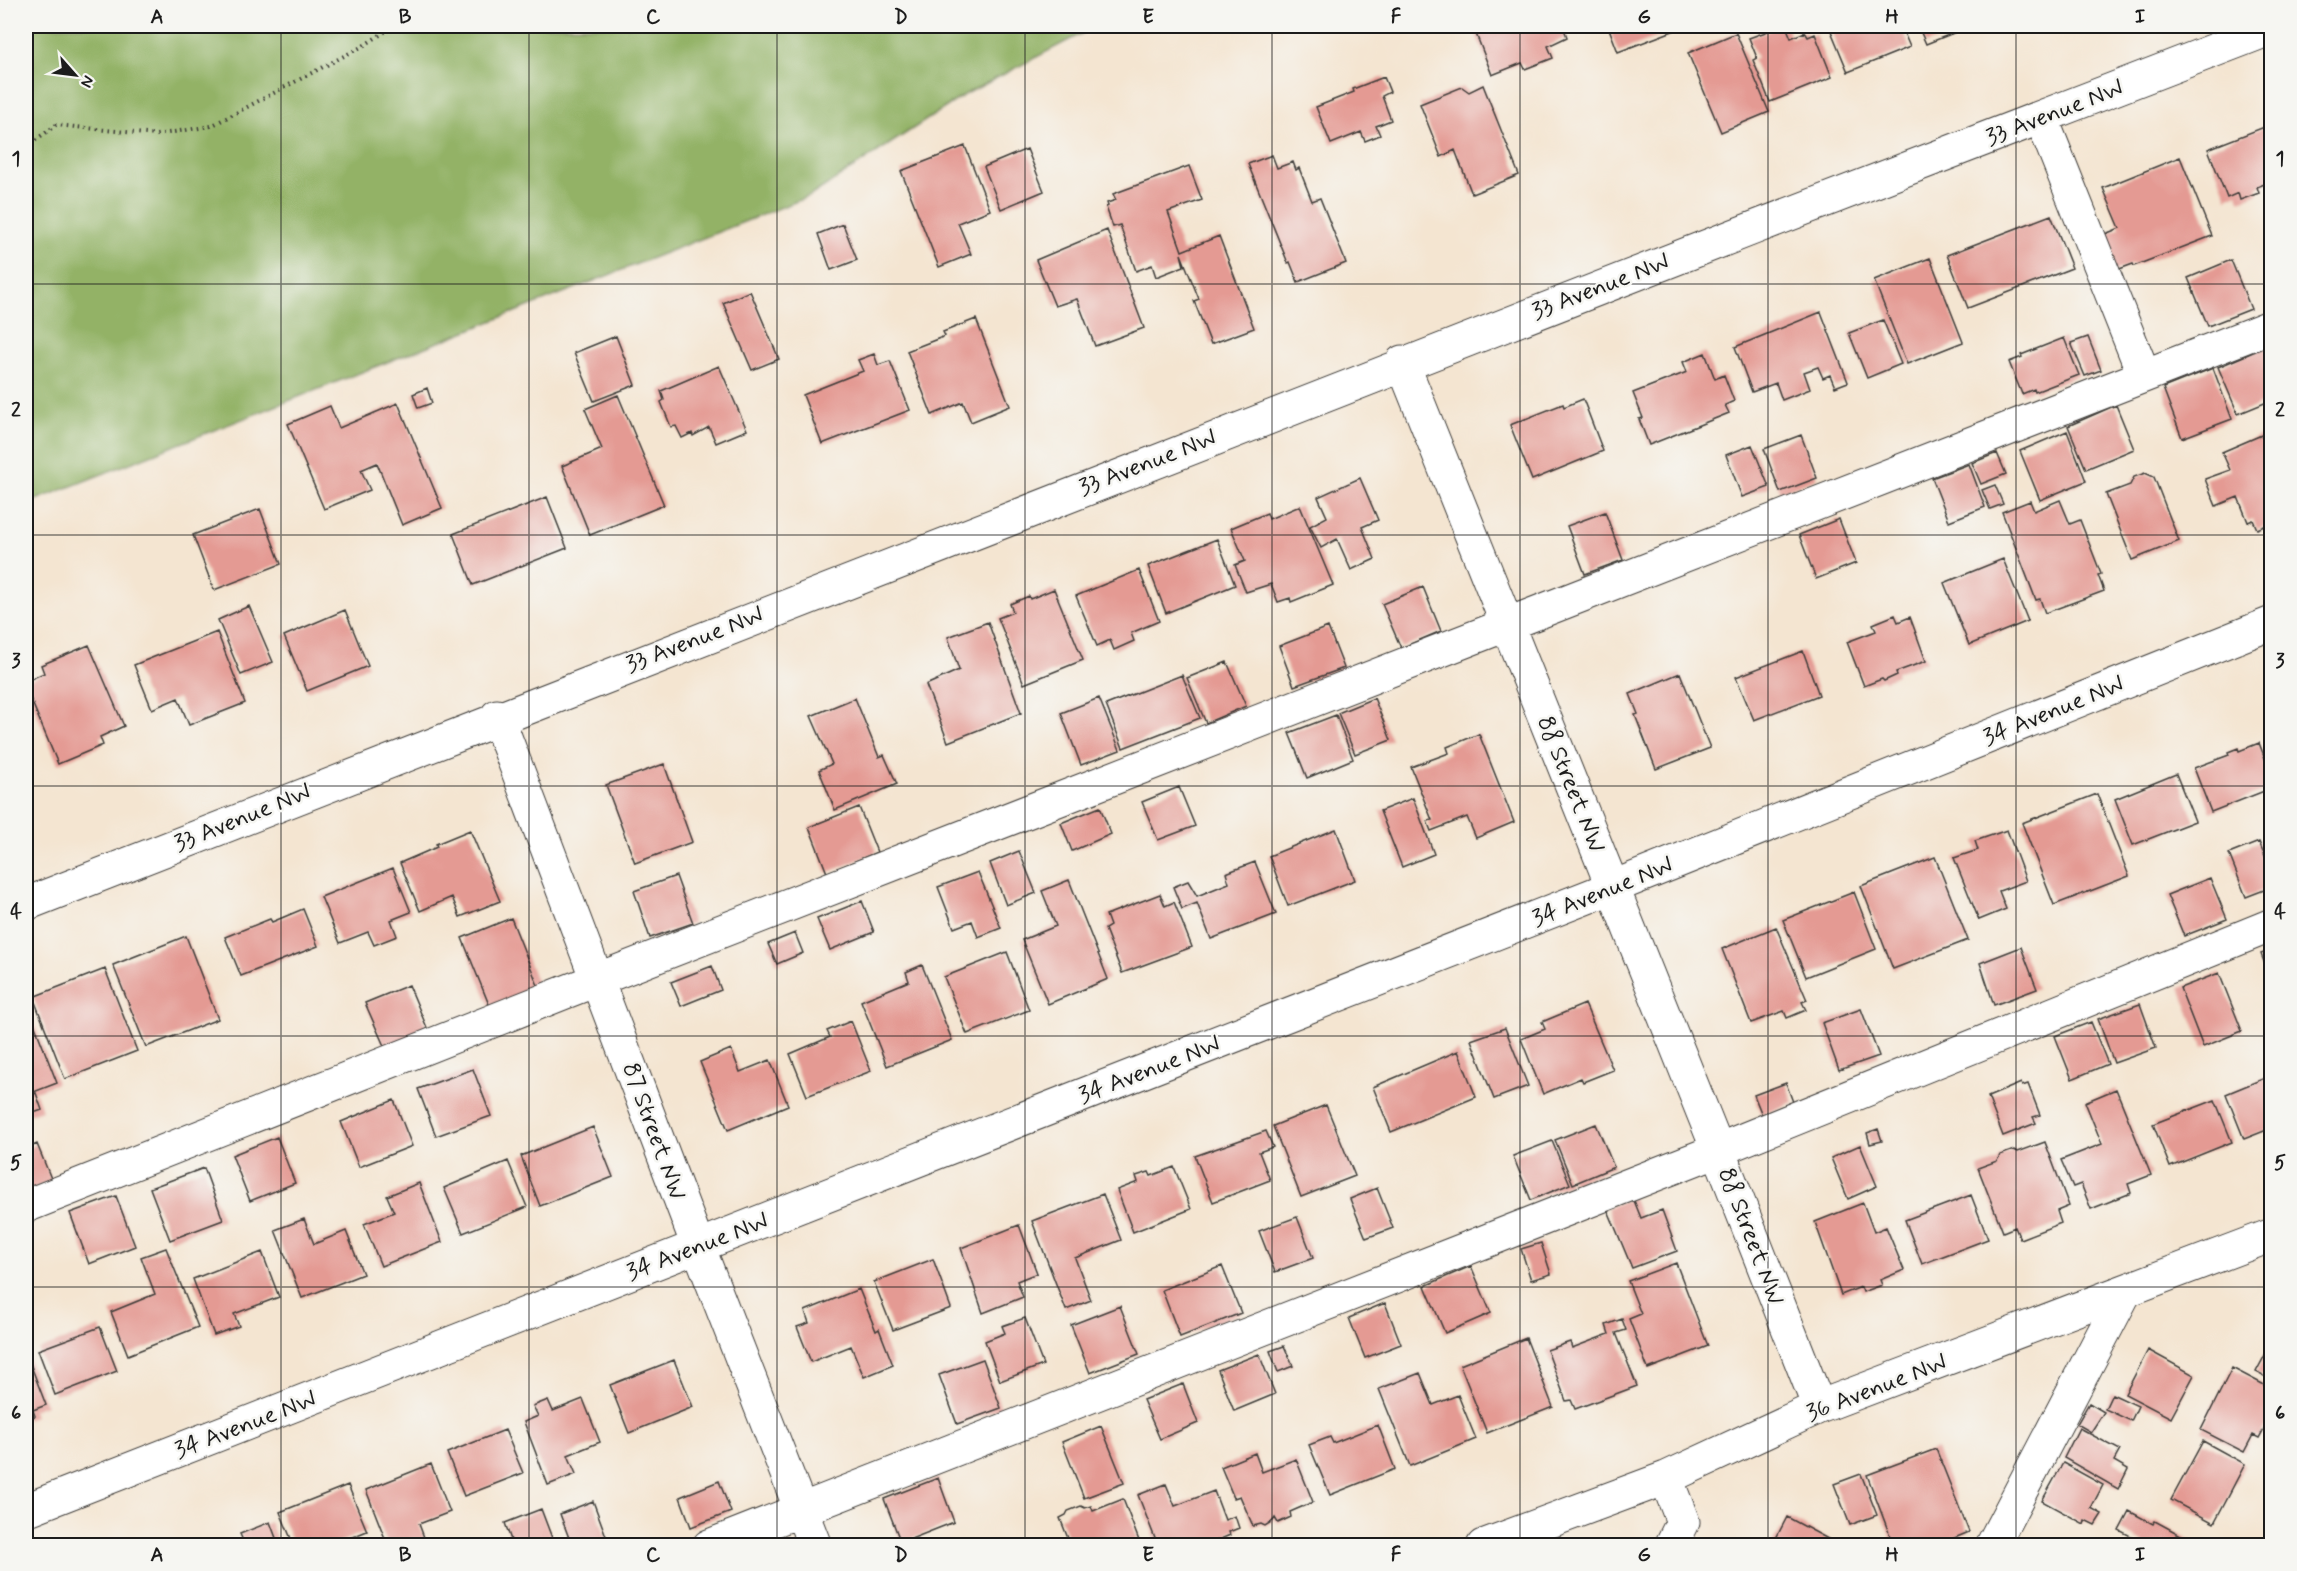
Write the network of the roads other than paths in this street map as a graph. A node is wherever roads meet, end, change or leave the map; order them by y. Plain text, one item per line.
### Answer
1 (2271, 28) edge
2 (2042, 117) junction
3 (2271, 326) edge
4 (1402, 362) junction
5 (2144, 375) junction
6 (2271, 623) edge
7 (1507, 624) junction
8 (497, 716) junction
9 (1613, 887) junction
10 (26, 904) edge
11 (2271, 925) edge
12 (598, 980) junction
13 (1718, 1150) junction
14 (26, 1206) edge
15 (2271, 1235) edge
16 (698, 1246) junction
17 (2125, 1292) junction
18 (1819, 1407) junction
19 (1666, 1478) junction
20 (802, 1509) junction
21 (26, 1510) edge
22 (709, 1545) edge
23 (815, 1545) edge
24 (1483, 1545) edge
25 (1671, 1545) edge
26 (1992, 1545) edge

1 - 2 street, 33 Avenue NW
2 - 4 street, 33 Avenue NW
2 - 5 street
3 - 5 street
4 - 7 street, 88 Street NW
4 - 8 street, 33 Avenue NW
5 - 7 street
6 - 9 street, 34 Avenue NW
7 - 9 street, 88 Street NW
7 - 12 street
8 - 10 street, 33 Avenue NW
8 - 12 street, 87 Street NW
9 - 13 street, 88 Street NW
9 - 16 street, 34 Avenue NW
11 - 13 street
12 - 14 street
12 - 16 street, 87 Street NW
13 - 18 street, 88 Street NW
13 - 20 street
15 - 17 street, 36 Avenue NW
16 - 20 street, 87 Street NW
16 - 21 street, 34 Avenue NW
17 - 18 street, 36 Avenue NW
17 - 26 street
18 - 19 street, 36 Avenue NW
19 - 24 street, 36 Avenue NW
19 - 25 street
20 - 22 street
20 - 23 street, 87 Street NW

